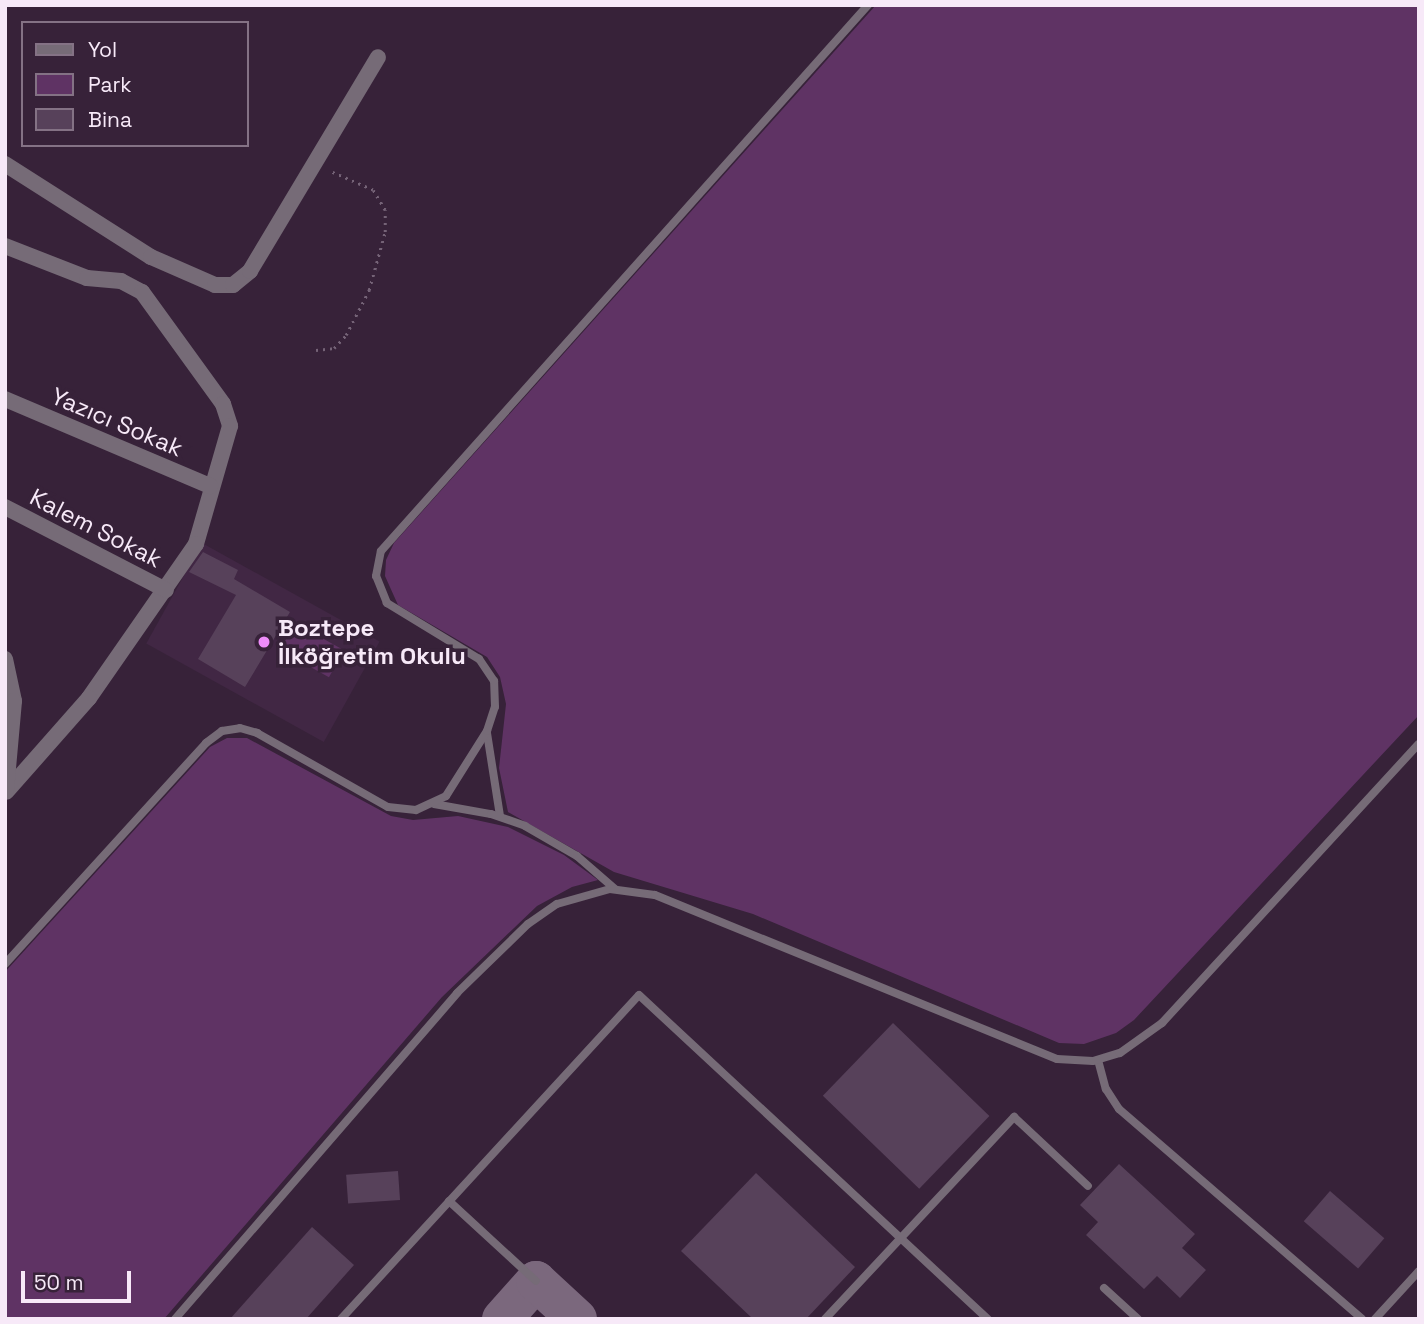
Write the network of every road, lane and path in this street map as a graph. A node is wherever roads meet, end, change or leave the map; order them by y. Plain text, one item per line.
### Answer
1 (868, 5) edge
2 (378, 57) dead end
3 (5, 164) edge
4 (312, 165) junction
5 (5, 246) edge
6 (316, 350) dead end
7 (5, 399) edge
8 (210, 486) junction
9 (5, 507) edge
10 (166, 590) junction
11 (5, 659) edge
12 (486, 731) junction
13 (1419, 744) edge
14 (6, 792) edge
15 (5, 799) edge
16 (434, 804) junction
17 (500, 816) junction
18 (615, 889) junction
19 (5, 964) edge
20 (1098, 1060) junction
21 (1088, 1186) dead end
22 (449, 1201) junction
23 (902, 1236) junction
24 (1419, 1271) edge
25 (536, 1281) dead end
26 (1104, 1288) dead end
27 (175, 1319) edge
28 (341, 1319) edge
29 (825, 1319) edge
30 (988, 1319) edge
31 (1138, 1319) edge
32 (1362, 1319) edge
33 (1375, 1319) edge

1 - 12 lane
2 - 4 street
3 - 4 street
4 - 6 path
5 - 8 street
7 - 8 street, Yazıcı Sokak
8 - 10 street
9 - 10 street, Kalem Sokak
10 - 14 street
11 - 14 street
12 - 16 lane
12 - 17 lane
13 - 20 lane
14 - 15 street
16 - 17 lane
16 - 19 lane
17 - 18 lane
18 - 20 lane
18 - 27 lane
20 - 32 lane
21 - 23 lane
22 - 23 lane
22 - 25 lane
22 - 28 lane
23 - 29 lane
23 - 30 lane
24 - 33 lane
26 - 31 lane

